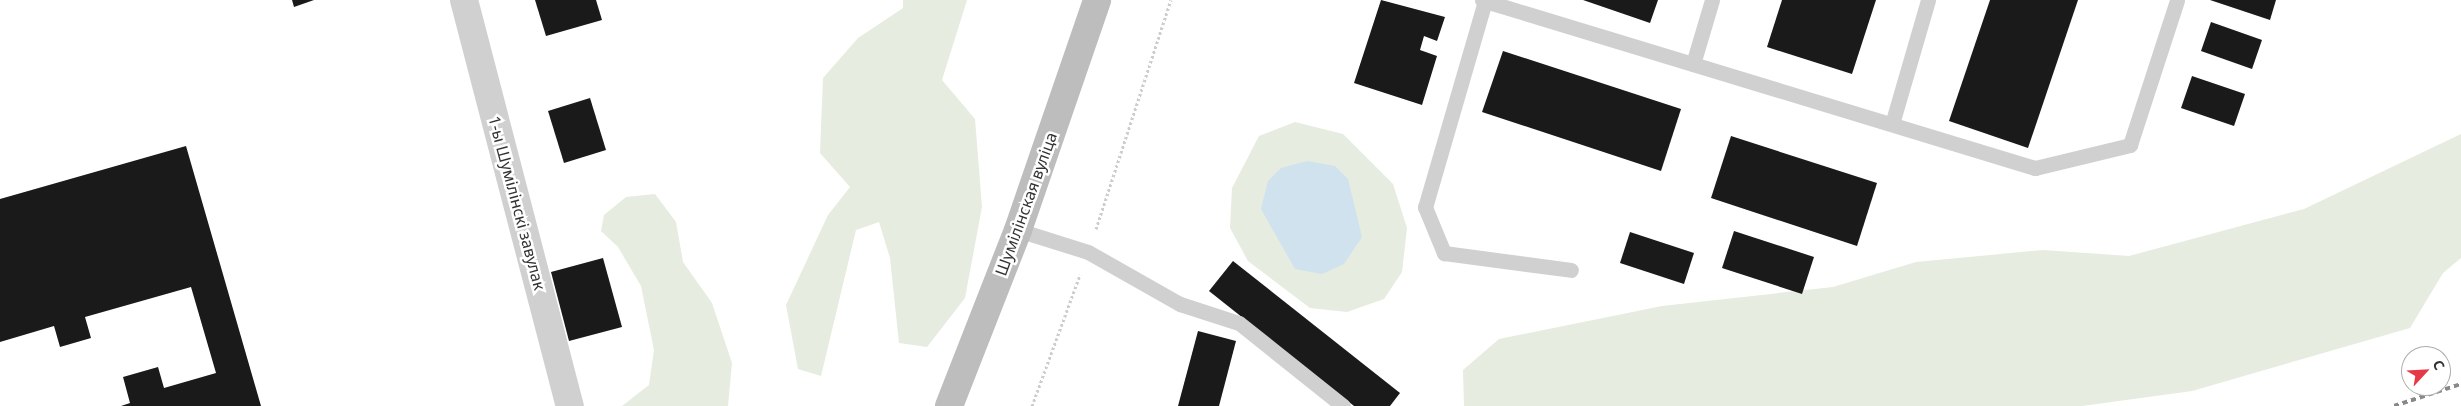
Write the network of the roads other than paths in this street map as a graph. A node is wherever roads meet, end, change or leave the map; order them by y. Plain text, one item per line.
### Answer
1 (464, 0) edge
2 (1097, 0) edge
3 (1712, 0) edge
4 (1928, 0) edge
5 (2177, 0) edge
6 (1483, 1) edge
7 (1508, 4) edge
8 (1694, 64) junction
9 (1892, 124) junction
10 (1018, 230) junction
11 (1571, 270) dead end
12 (570, 406) edge
13 (949, 406) edge
14 (1343, 406) edge

1 - 12 street, 1-ы Шумілінскі завулак
2 - 10 main road, Шумілінская вуліца
3 - 8 lane
4 - 9 lane
5 - 9 lane
6 - 7 lane
6 - 11 lane
7 - 8 lane
8 - 9 lane
10 - 13 main road, Шумілінская вуліца
10 - 14 lane

